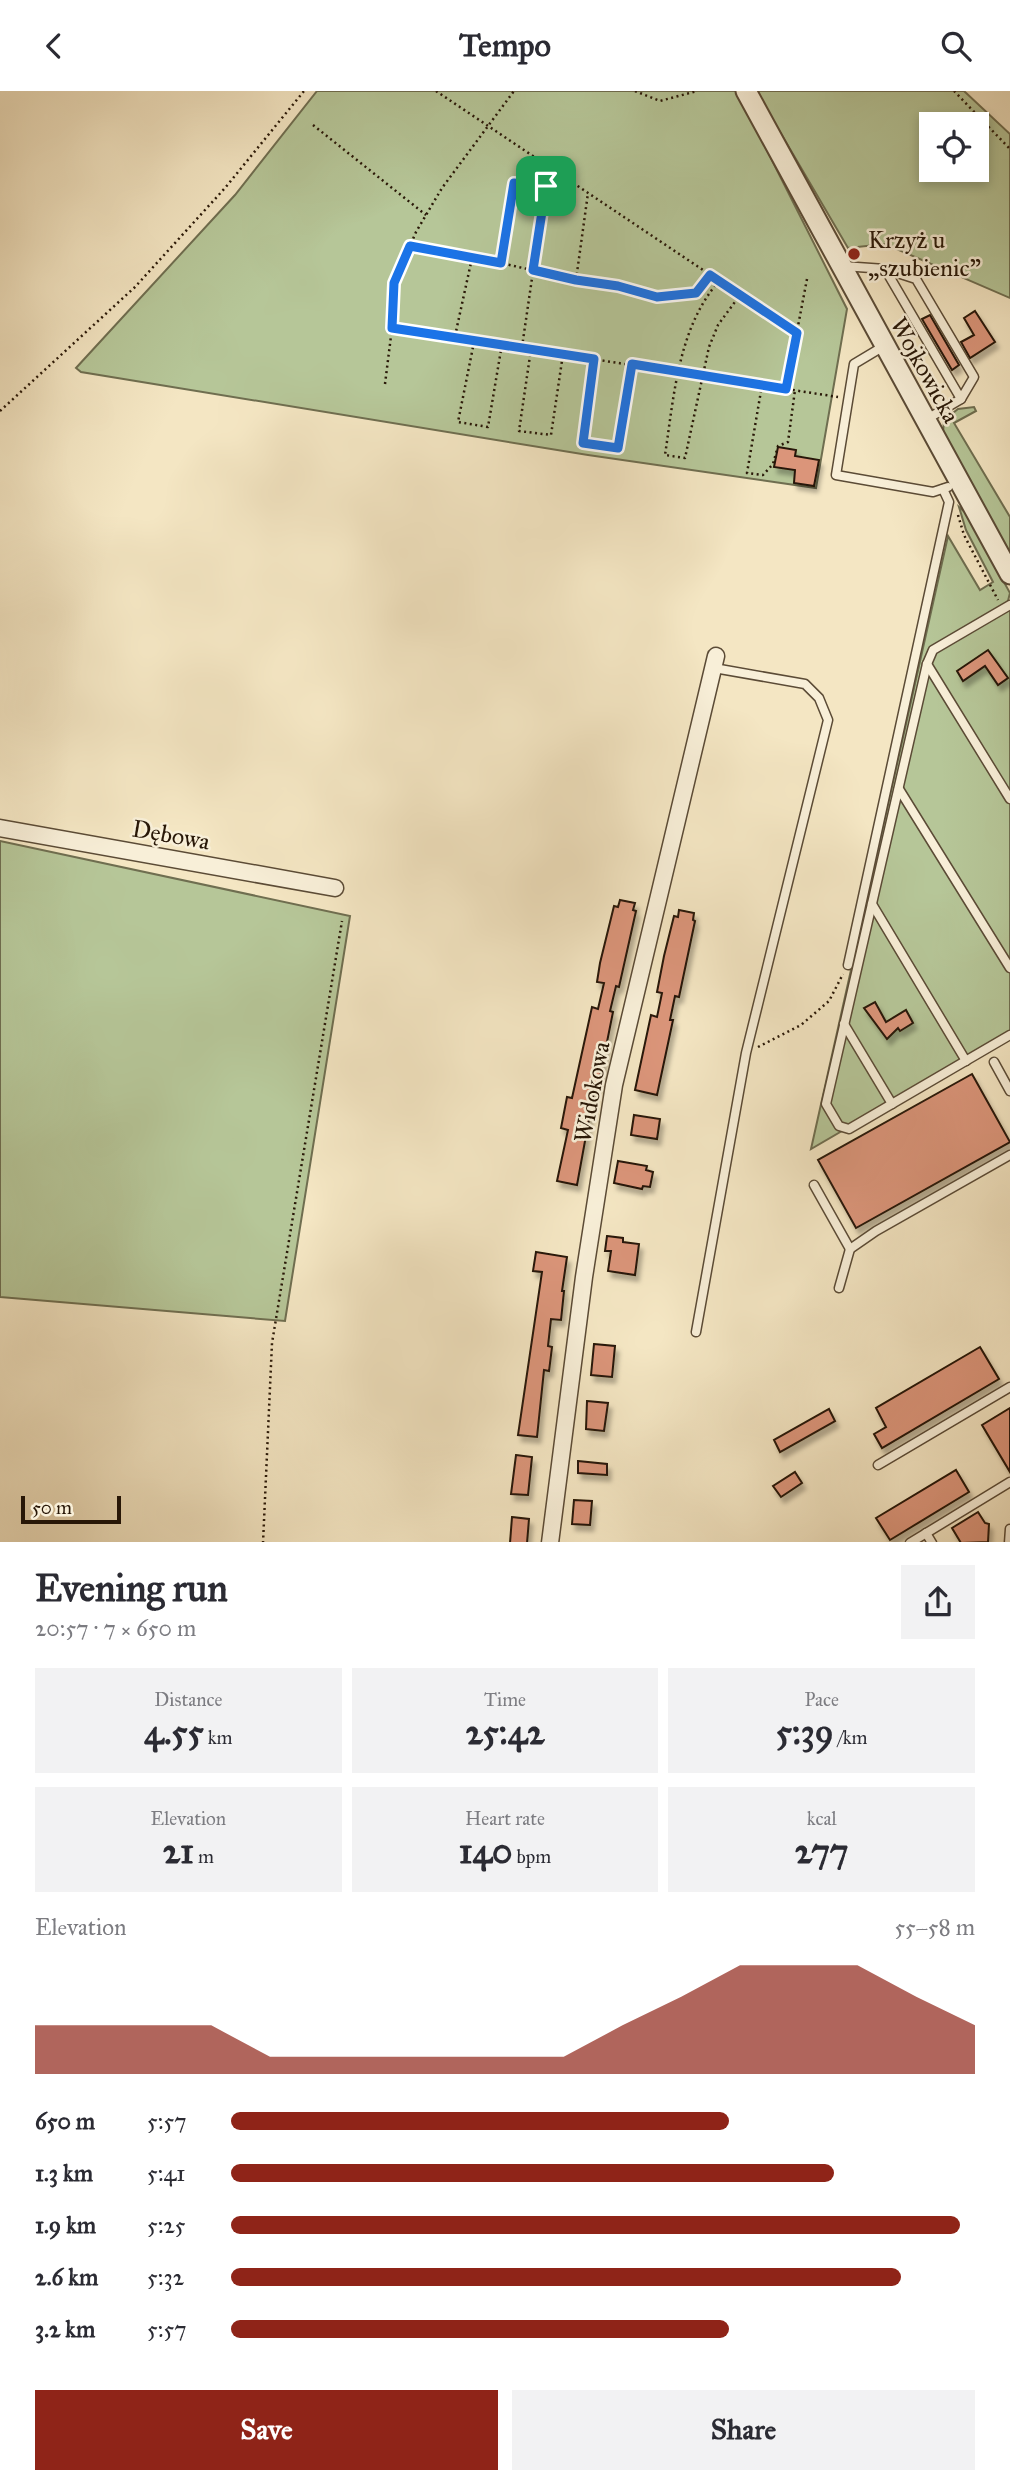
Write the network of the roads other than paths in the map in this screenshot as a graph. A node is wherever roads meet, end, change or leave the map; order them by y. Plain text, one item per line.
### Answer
1 (746, 91) edge
2 (840, 266) junction
3 (885, 269) junction
4 (884, 346) junction
5 (961, 399) junction
6 (925, 420) junction
7 (950, 486) junction
8 (1010, 574) edge
9 (1006, 607) edge
10 (715, 662) joint
11 (928, 664) junction
12 (899, 789) junction
13 (1010, 799) edge
14 (0, 828) edge
15 (335, 888) dead end
16 (872, 904) junction
17 (848, 965) road end
18 (1010, 968) edge
19 (844, 1024) junction
20 (1010, 1035) edge
21 (965, 1061) junction
22 (994, 1062) dead end
23 (1010, 1091) edge
24 (892, 1104) junction
25 (1010, 1155) edge
26 (814, 1185) dead end
27 (850, 1249) junction
28 (839, 1288) dead end
29 (696, 1332) dead end
30 (1010, 1387) edge
31 (878, 1465) dead end
32 (1010, 1482) edge
33 (1010, 1529) edge
34 (926, 1533) junction
35 (550, 1542) edge
36 (910, 1542) edge
37 (932, 1542) edge
38 (1009, 1542) edge

1 - 2 street, Wojkowicka
2 - 3 lane
2 - 4 street, Wojkowicka
3 - 5 lane
3 - 5 lane
4 - 6 street, Wojkowicka
4 - 7 lane
5 - 6 lane
6 - 7 street, Wojkowicka
7 - 8 street, Wojkowicka
7 - 17 lane
9 - 11 lane
10 - 29 lane
10 - 35 street, Widokowa
11 - 12 lane
11 - 13 lane
12 - 16 lane
12 - 18 lane
14 - 15 street, Dębowa
16 - 19 lane
16 - 21 lane
19 - 24 lane
19 - 24 lane
20 - 21 lane
21 - 24 lane
22 - 23 lane
25 - 27 lane
26 - 27 lane
27 - 28 lane
30 - 31 lane
32 - 34 lane
33 - 38 lane
34 - 36 lane
34 - 37 lane

